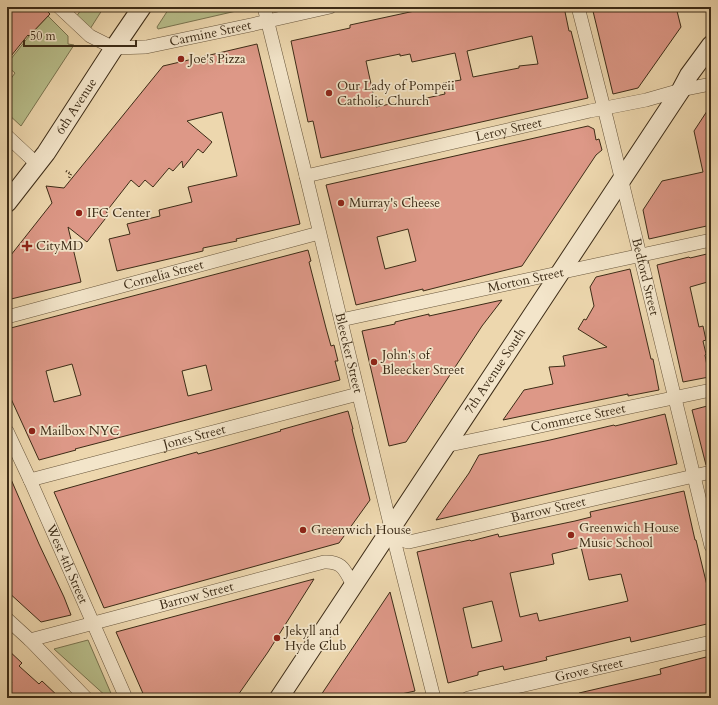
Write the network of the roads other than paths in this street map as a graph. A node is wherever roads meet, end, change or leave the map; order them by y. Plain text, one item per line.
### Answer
1 (59, 7) edge
2 (142, 7) edge
3 (264, 7) edge
4 (330, 7) edge
5 (578, 7) edge
6 (268, 21) junction
7 (711, 45) edge
8 (114, 48) junction
9 (711, 84) edge
10 (681, 90) junction
11 (604, 108) junction
12 (7, 136) edge
13 (38, 164) junction
14 (306, 176) junction
15 (621, 180) junction
16 (7, 203) edge
17 (319, 233) junction
18 (711, 240) edge
19 (640, 255) junction
20 (560, 273) junction
21 (7, 317) edge
22 (340, 320) junction
23 (711, 390) edge
24 (358, 394) junction
25 (675, 398) junction
26 (7, 431) edge
27 (445, 446) junction
28 (711, 472) edge
29 (694, 475) junction
30 (30, 480) junction
31 (391, 528) junction
32 (711, 546) edge
33 (353, 585) junction
34 (7, 619) edge
35 (94, 624) junction
36 (30, 640) junction
37 (711, 642) edge
38 (86, 698) edge
39 (126, 698) edge
40 (279, 698) edge
41 (434, 698) edge
42 (468, 698) edge

1 - 8 street
2 - 8 main road, 6th Avenue
3 - 6 street, Bleecker Street
4 - 6 street, Carmine Street
5 - 11 street, Bedford Street
6 - 8 street, Carmine Street
6 - 14 street, Bleecker Street
7 - 10 main road, 7th Avenue South
8 - 13 main road, 6th Avenue
9 - 10 street, Leroy Street
10 - 11 street, Leroy Street
10 - 15 main road, 7th Avenue South
11 - 14 street, Leroy Street
11 - 15 street, Bedford Street
12 - 13 street
13 - 16 main road, 6th Avenue
14 - 17 street, Bleecker Street
15 - 19 street, Bedford Street
15 - 20 main road, 7th Avenue South
17 - 21 street, Cornelia Street
17 - 22 street, Bleecker Street
18 - 19 street, Morton Street
19 - 20 street, Morton Street
19 - 25 street, Bedford Street
20 - 22 street, Morton Street
20 - 27 main road, 7th Avenue South
22 - 24 street, Bleecker Street
23 - 25 street, Commerce Street
24 - 30 street, Jones Street
24 - 31 street, Bleecker Street
25 - 27 street, Commerce Street
25 - 29 street, Bedford Street
26 - 30 street, West 4th Street
27 - 31 main road, 7th Avenue South
28 - 29 street, Barrow Street
29 - 31 street, Barrow Street
29 - 32 street, Bedford Street
30 - 35 street, West 4th Street
31 - 33 main road, 7th Avenue South
31 - 41 street, Bleecker Street
33 - 35 street, Barrow Street
33 - 40 main road, 7th Avenue South
34 - 36 street
35 - 36 street, Barrow Street
35 - 39 street, West 4th Street
36 - 38 street
37 - 42 street, Grove Street

